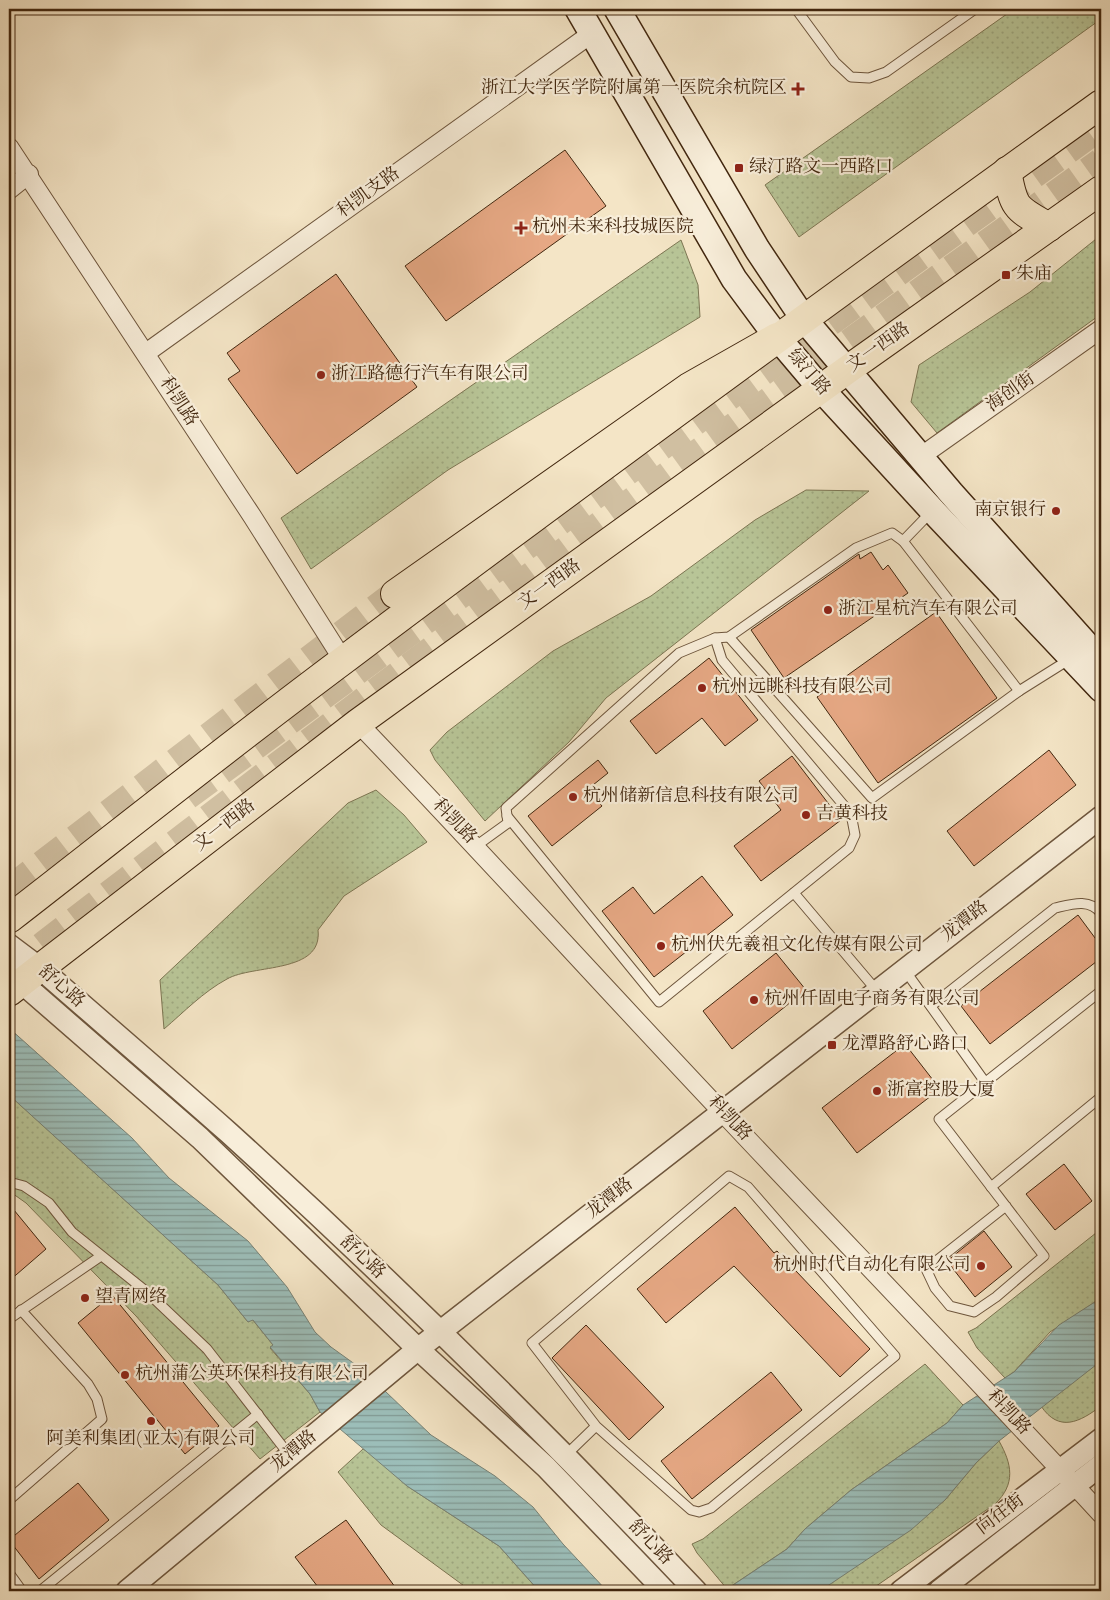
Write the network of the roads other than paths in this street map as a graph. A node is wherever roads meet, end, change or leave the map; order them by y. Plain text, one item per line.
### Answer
1 (578, 9) edge
2 (796, 9) edge
3 (975, 9) edge
4 (621, 10) edge
5 (592, 34) junction
6 (1101, 104) edge
7 (9, 147) edge
8 (1007, 172) junction
9 (29, 174) junction
10 (9, 190) edge
11 (1101, 190) edge
12 (1049, 227) junction
13 (804, 318) junction
14 (1101, 329) edge
15 (777, 337) junction
16 (146, 353) junction
17 (847, 370) junction
18 (821, 389) junction
19 (920, 457) junction
20 (933, 511) junction
21 (903, 541) junction
22 (395, 594) tunnel mouth
23 (729, 637) junction
24 (715, 638) junction
25 (1072, 658) junction
26 (343, 660) junction
27 (1101, 661) edge
28 (1101, 689) edge
29 (1019, 691) junction
30 (358, 723) junction
31 (507, 816) junction
32 (1101, 816) edge
33 (476, 846) junction
34 (794, 893) junction
35 (1101, 913) edge
36 (9, 919) edge
37 (9, 945) edge
38 (904, 969) junction
39 (20, 976) edge
40 (878, 991) junction
41 (1101, 991) edge
42 (931, 1006) junction
43 (985, 1082) junction
44 (1101, 1097) edge
45 (722, 1112) junction
46 (9, 1182) edge
47 (991, 1187) junction
48 (1006, 1206) junction
49 (100, 1256) junction
50 (21, 1310) junction
51 (9, 1319) edge
52 (440, 1331) junction
53 (418, 1349) junction
54 (258, 1414) junction
55 (596, 1426) junction
56 (1101, 1439) edge
57 (566, 1455) junction
58 (290, 1456) junction
59 (1101, 1465) edge
60 (1061, 1470) junction
61 (1075, 1486) junction
62 (9, 1500) edge
63 (1101, 1514) edge
64 (9, 1573) edge
65 (22, 1591) edge
66 (40, 1591) edge
67 (126, 1591) edge
68 (665, 1591) edge
69 (696, 1591) edge
70 (901, 1591) edge
71 (939, 1591) edge

1 - 5 main road, 绿汀路
2 - 3 lane
4 - 13 main road, 绿汀路
5 - 15 main road, 绿汀路
5 - 16 street, 科凯支路
6 - 8 main road
7 - 9 street, 科凯路
8 - 12 main road
8 - 13 main road
9 - 10 street
9 - 16 street, 科凯路
11 - 12 main road, 文一西路
12 - 17 main road, 文一西路
13 - 15 main road
13 - 17 main road, 绿汀路
14 - 19 street, 海创街
15 - 18 main road, 绿汀路
15 - 22 main road
15 - 26 main road
16 - 26 street, 科凯路
17 - 18 main road, 文一西路
17 - 19 main road, 绿汀路
18 - 20 main road, 绿汀路
18 - 30 main road, 文一西路
19 - 27 main road, 绿汀路
20 - 21 lane
20 - 25 main road, 绿汀路
21 - 23 lane
21 - 29 lane
23 - 24 lane
23 - 29 lane
24 - 31 lane
24 - 34 lane
25 - 28 main road, 绿汀路
25 - 29 lane
26 - 36 main road
30 - 33 street, 科凯路
30 - 39 main road, 文一西路
31 - 33 lane
31 - 34 lane
32 - 38 street, 龙潭路
33 - 45 street, 科凯路
34 - 40 lane
35 - 42 lane
37 - 39 street, 舒心路
38 - 40 street, 龙潭路
38 - 42 lane
39 - 52 street, 舒心路
39 - 53 street, 舒心路
40 - 45 street, 龙潭路
41 - 43 lane
42 - 43 lane
43 - 47 lane
44 - 47 lane
45 - 52 street, 龙潭路
45 - 60 street, 科凯路
46 - 49 lane
47 - 48 lane
48 - 48 lane
49 - 50 lane
49 - 54 lane
50 - 51 lane
50 - 62 lane
52 - 53 street, 龙潭路
52 - 57 street, 舒心路
53 - 58 street, 龙潭路
53 - 68 street, 舒心路
54 - 58 lane
54 - 66 lane
55 - 55 lane
55 - 57 lane
56 - 60 street, 向往街
57 - 69 street, 舒心路
58 - 67 street, 龙潭路
59 - 61 street, 向往街
60 - 61 street, 科凯路
60 - 70 street, 向往街
61 - 63 street, 科凯路
61 - 71 street, 向往街
64 - 65 lane

